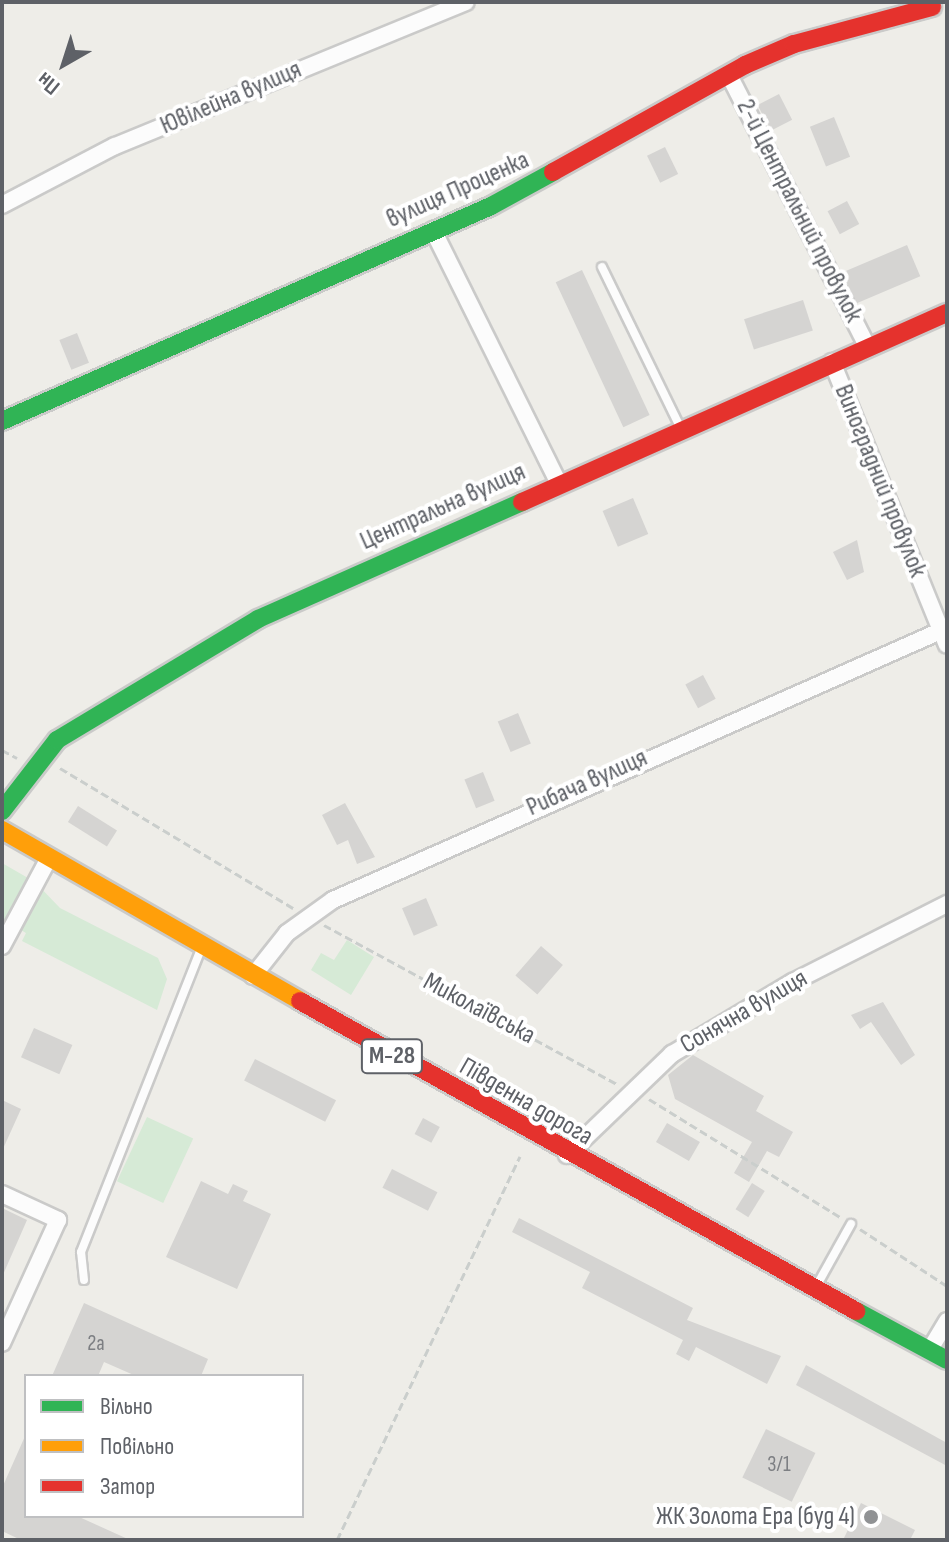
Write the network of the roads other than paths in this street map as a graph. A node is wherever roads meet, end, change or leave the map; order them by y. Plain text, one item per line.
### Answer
1 (466, 2) edge
2 (932, 7) dead end
3 (730, 77) junction
4 (2, 205) edge
5 (433, 230) junction
6 (602, 267) dead end
7 (947, 313) edge
8 (867, 346) junction
9 (832, 362) junction
10 (2, 421) edge
11 (680, 427) junction
12 (559, 484) junction
13 (945, 634) edge
14 (2, 811) edge
15 (2, 830) edge
16 (49, 858) junction
17 (947, 904) edge
18 (4, 935) edge
19 (202, 947) junction
20 (253, 976) junction
21 (567, 1155) junction
22 (2, 1194) edge
23 (851, 1224) road end
24 (84, 1280) dead end
25 (815, 1289) junction
26 (947, 1321) edge
27 (2, 1343) edge
28 (929, 1351) junction
29 (947, 1360) edge

1 - 4 street, Ювілейна вулиця
2 - 3 main road, вулиця Проценка
3 - 5 main road, вулиця Проценка
3 - 8 street, 2-й Центральний провулок
5 - 10 main road, вулиця Проценка
5 - 12 street
6 - 11 lane
7 - 8 main road, Центральна вулиця
8 - 9 main road, Центральна вулиця
9 - 11 main road, Центральна вулиця
9 - 13 street, Виноградний провулок
11 - 12 main road, Центральна вулиця
12 - 14 main road, Центральна вулиця
13 - 20 street, Рибача вулиця
15 - 16 main road, Південна дорога / М-28
16 - 18 street
16 - 19 main road, Південна дорога / М-28
17 - 21 street, Сонячна вулиця
19 - 20 main road, Південна дорога / М-28
19 - 24 lane
20 - 21 main road, Південна дорога / М-28
21 - 25 main road, Південна дорога / М-28
22 - 27 street
23 - 25 lane
25 - 28 main road, Південна дорога / М-28
26 - 28 street
28 - 29 main road, Південна дорога / М-28

